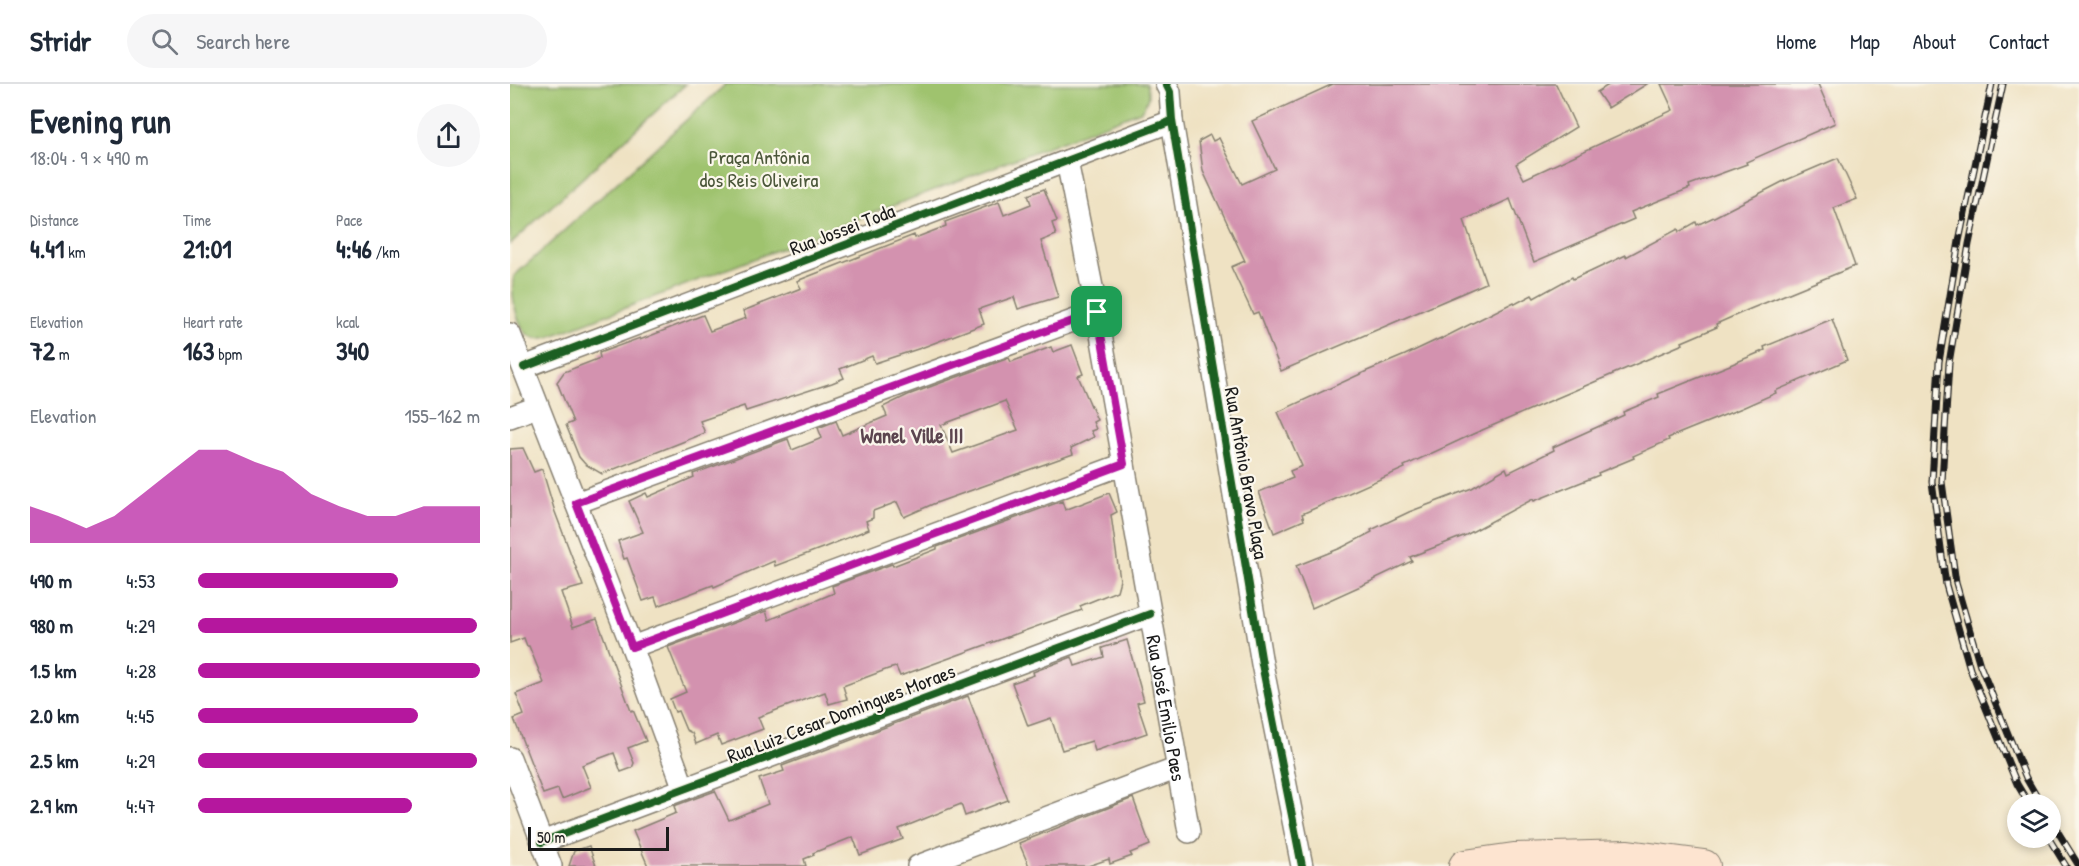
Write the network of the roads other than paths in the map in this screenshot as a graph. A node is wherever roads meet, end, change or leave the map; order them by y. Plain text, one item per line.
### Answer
1 (1166, 84) edge
2 (1172, 121) junction
3 (1068, 161) junction
4 (1097, 312) junction
5 (510, 334) edge
6 (524, 368) junction
7 (537, 407) junction
8 (510, 417) edge
9 (1124, 464) junction
10 (576, 503) junction
11 (1150, 614) junction
12 (632, 647) junction
13 (510, 758) edge
14 (1178, 768) junction
15 (684, 789) junction
16 (1189, 832) dead end
17 (542, 842) junction
18 (551, 866) edge
19 (918, 866) edge
20 (1302, 866) edge
21 (1465, 866) edge
22 (1704, 866) edge

1 - 2 street, Rua Antônio Bravo Plaça
2 - 3 street, Rua Jossei Toda
2 - 20 street, Rua Antônio Bravo Plaça
3 - 4 street, Rua José Emilio Paes
3 - 6 street, Rua Jossei Toda
4 - 9 street, Rua José Emilio Paes
4 - 10 street
5 - 6 street
6 - 7 street
7 - 8 street
7 - 10 street
9 - 11 street, Rua José Emilio Paes
9 - 12 street
10 - 12 street
11 - 14 street, Rua José Emilio Paes
11 - 15 street, Rua Luiz Cesar Domingues Moraes
12 - 15 street
13 - 17 street
14 - 16 street, Rua José Emilio Paes
14 - 19 street
15 - 17 street, Rua Luiz Cesar Domingues Moraes
17 - 18 street
21 - 22 main road

